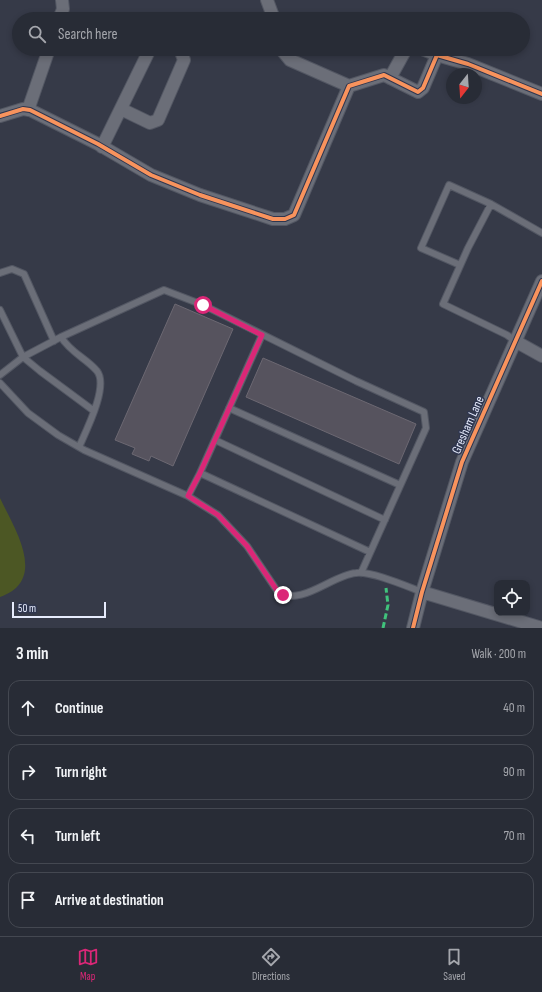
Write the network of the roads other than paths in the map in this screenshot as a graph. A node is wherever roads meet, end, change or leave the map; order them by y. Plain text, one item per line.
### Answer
1 (62, 0) edge
2 (267, 0) edge
3 (62, 12) edge
4 (271, 12) edge
5 (47, 56) edge
6 (147, 56) edge
7 (183, 56) edge
8 (287, 56) edge
9 (402, 56) edge
10 (437, 56) edge
11 (440, 56) edge
12 (390, 78) junction
13 (349, 86) junction
14 (542, 94) edge
15 (121, 109) junction
16 (28, 110) junction
17 (0, 116) edge
18 (102, 146) junction
19 (491, 204) junction
20 (542, 233) edge
21 (460, 265) junction
22 (0, 273) edge
23 (542, 281) edge
24 (0, 310) edge
25 (262, 335) junction
26 (61, 337) junction
27 (54, 341) junction
28 (516, 341) junction
29 (542, 356) edge
30 (23, 357) junction
31 (0, 375) edge
32 (0, 383) edge
33 (229, 408) junction
34 (94, 411) junction
35 (215, 440) junction
36 (79, 447) junction
37 (200, 473) junction
38 (400, 486) junction
39 (188, 496) junction
40 (385, 520) junction
41 (370, 552) junction
42 (361, 573) junction
43 (422, 592) junction
44 (413, 628) edge
45 (542, 628) edge

1 - 3 street
2 - 4 street
5 - 16 street
6 - 15 street
7 - 15 street
8 - 13 street
9 - 12 street
10 - 12 street
11 - 14 street
12 - 13 street
13 - 18 street
15 - 18 street
16 - 17 street
16 - 18 street
19 - 20 lane
19 - 21 lane
19 - 21 lane
21 - 28 lane
22 - 27 lane
23 - 28 street, Gresham Lane
24 - 30 lane
25 - 26 lane
25 - 33 lane
25 - 38 lane
26 - 27 lane
26 - 34 lane
27 - 30 lane
28 - 29 street
28 - 43 street, Gresham Lane
30 - 31 lane
30 - 34 lane
32 - 36 lane
33 - 35 lane
33 - 38 lane
34 - 36 lane
35 - 37 lane
35 - 40 lane
36 - 39 lane
37 - 39 lane
37 - 41 lane
38 - 40 lane
39 - 42 lane
40 - 41 lane
41 - 42 lane
42 - 43 lane
43 - 44 street, Gresham Lane
43 - 45 street

